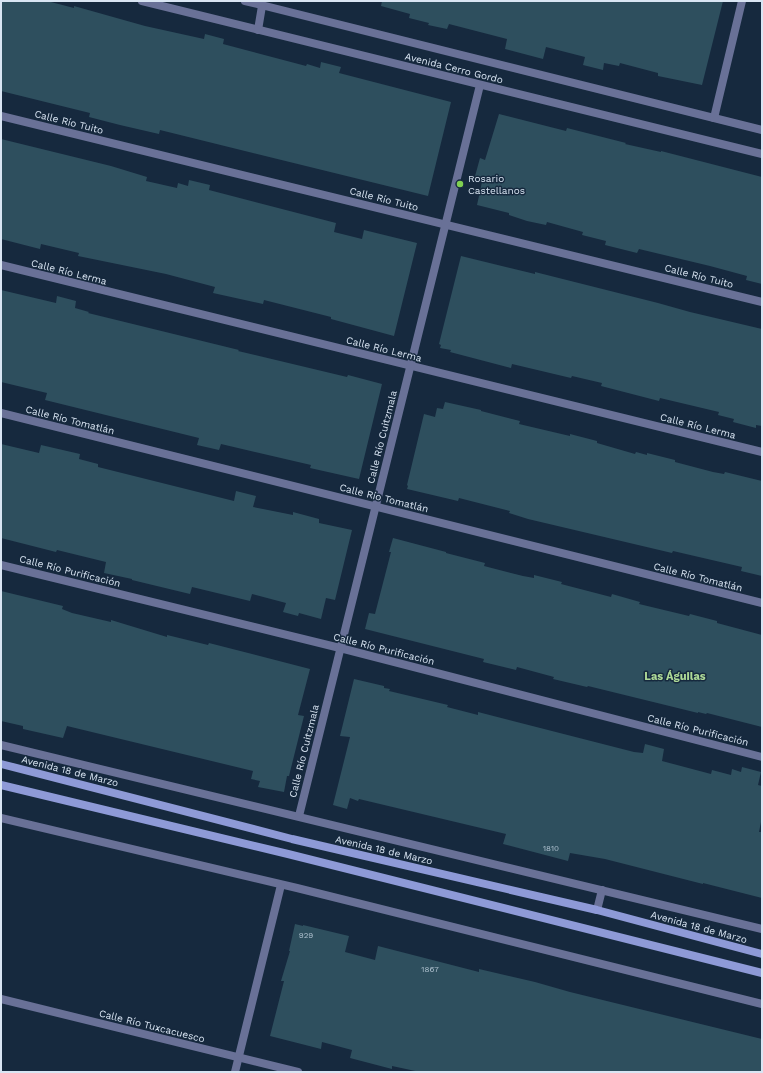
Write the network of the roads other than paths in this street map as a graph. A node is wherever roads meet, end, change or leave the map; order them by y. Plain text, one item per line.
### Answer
1 (142, 1) edge
2 (245, 1) edge
3 (742, 1) edge
4 (262, 6) junction
5 (258, 30) junction
6 (480, 85) junction
7 (1, 116) edge
8 (714, 118) junction
9 (762, 130) edge
10 (762, 154) edge
11 (446, 224) junction
12 (1, 265) edge
13 (762, 302) edge
14 (410, 366) junction
15 (1, 413) edge
16 (762, 452) edge
17 (375, 506) junction
18 (1, 565) edge
19 (762, 603) edge
20 (340, 648) junction
21 (1, 744) edge
22 (762, 757) edge
23 (1, 764) edge
24 (1, 785) edge
25 (298, 816) junction
26 (1, 818) edge
27 (281, 885) junction
28 (602, 890) junction
29 (597, 910) junction
30 (762, 929) edge
31 (762, 954) edge
32 (762, 973) edge
33 (1, 999) edge
34 (762, 1004) edge
35 (239, 1058) junction
36 (235, 1072) edge
37 (298, 1072) edge

1 - 5 street, Avenida Cerro Gordo
2 - 4 street, Avenida Cerro Gordo
3 - 8 street
4 - 5 street
4 - 8 street, Avenida Cerro Gordo
5 - 6 street, Avenida Cerro Gordo
6 - 10 street, Avenida Cerro Gordo
6 - 11 street, Calle Río Cuitzmala
7 - 11 street, Calle Río Tuito
8 - 9 street, Avenida Cerro Gordo
11 - 13 street, Calle Río Tuito
11 - 14 street, Calle Río Cuitzmala
12 - 14 street, Calle Río Lerma
14 - 16 street, Calle Río Lerma
14 - 17 street, Calle Río Cuitzmala
15 - 17 street, Calle Río Tomatlán
17 - 19 street, Calle Río Tomatlán
17 - 20 street, Calle Río Cuitzmala
18 - 20 street, Calle Río Purificación
20 - 22 street, Calle Río Purificación
20 - 25 street, Calle Río Cuitzmala
21 - 25 street, Avenida 18 de Marzo
23 - 29 main road, Avenida 18 de Marzo
24 - 32 main road
25 - 28 street, Avenida 18 de Marzo
26 - 27 street
27 - 34 street
27 - 35 street
28 - 29 street
28 - 30 street, Avenida 18 de Marzo
29 - 31 main road, Avenida 18 de Marzo
33 - 35 street, Calle Río Tuxcacuesco
35 - 36 street
35 - 37 street, Calle Río Tuxcacuesco

